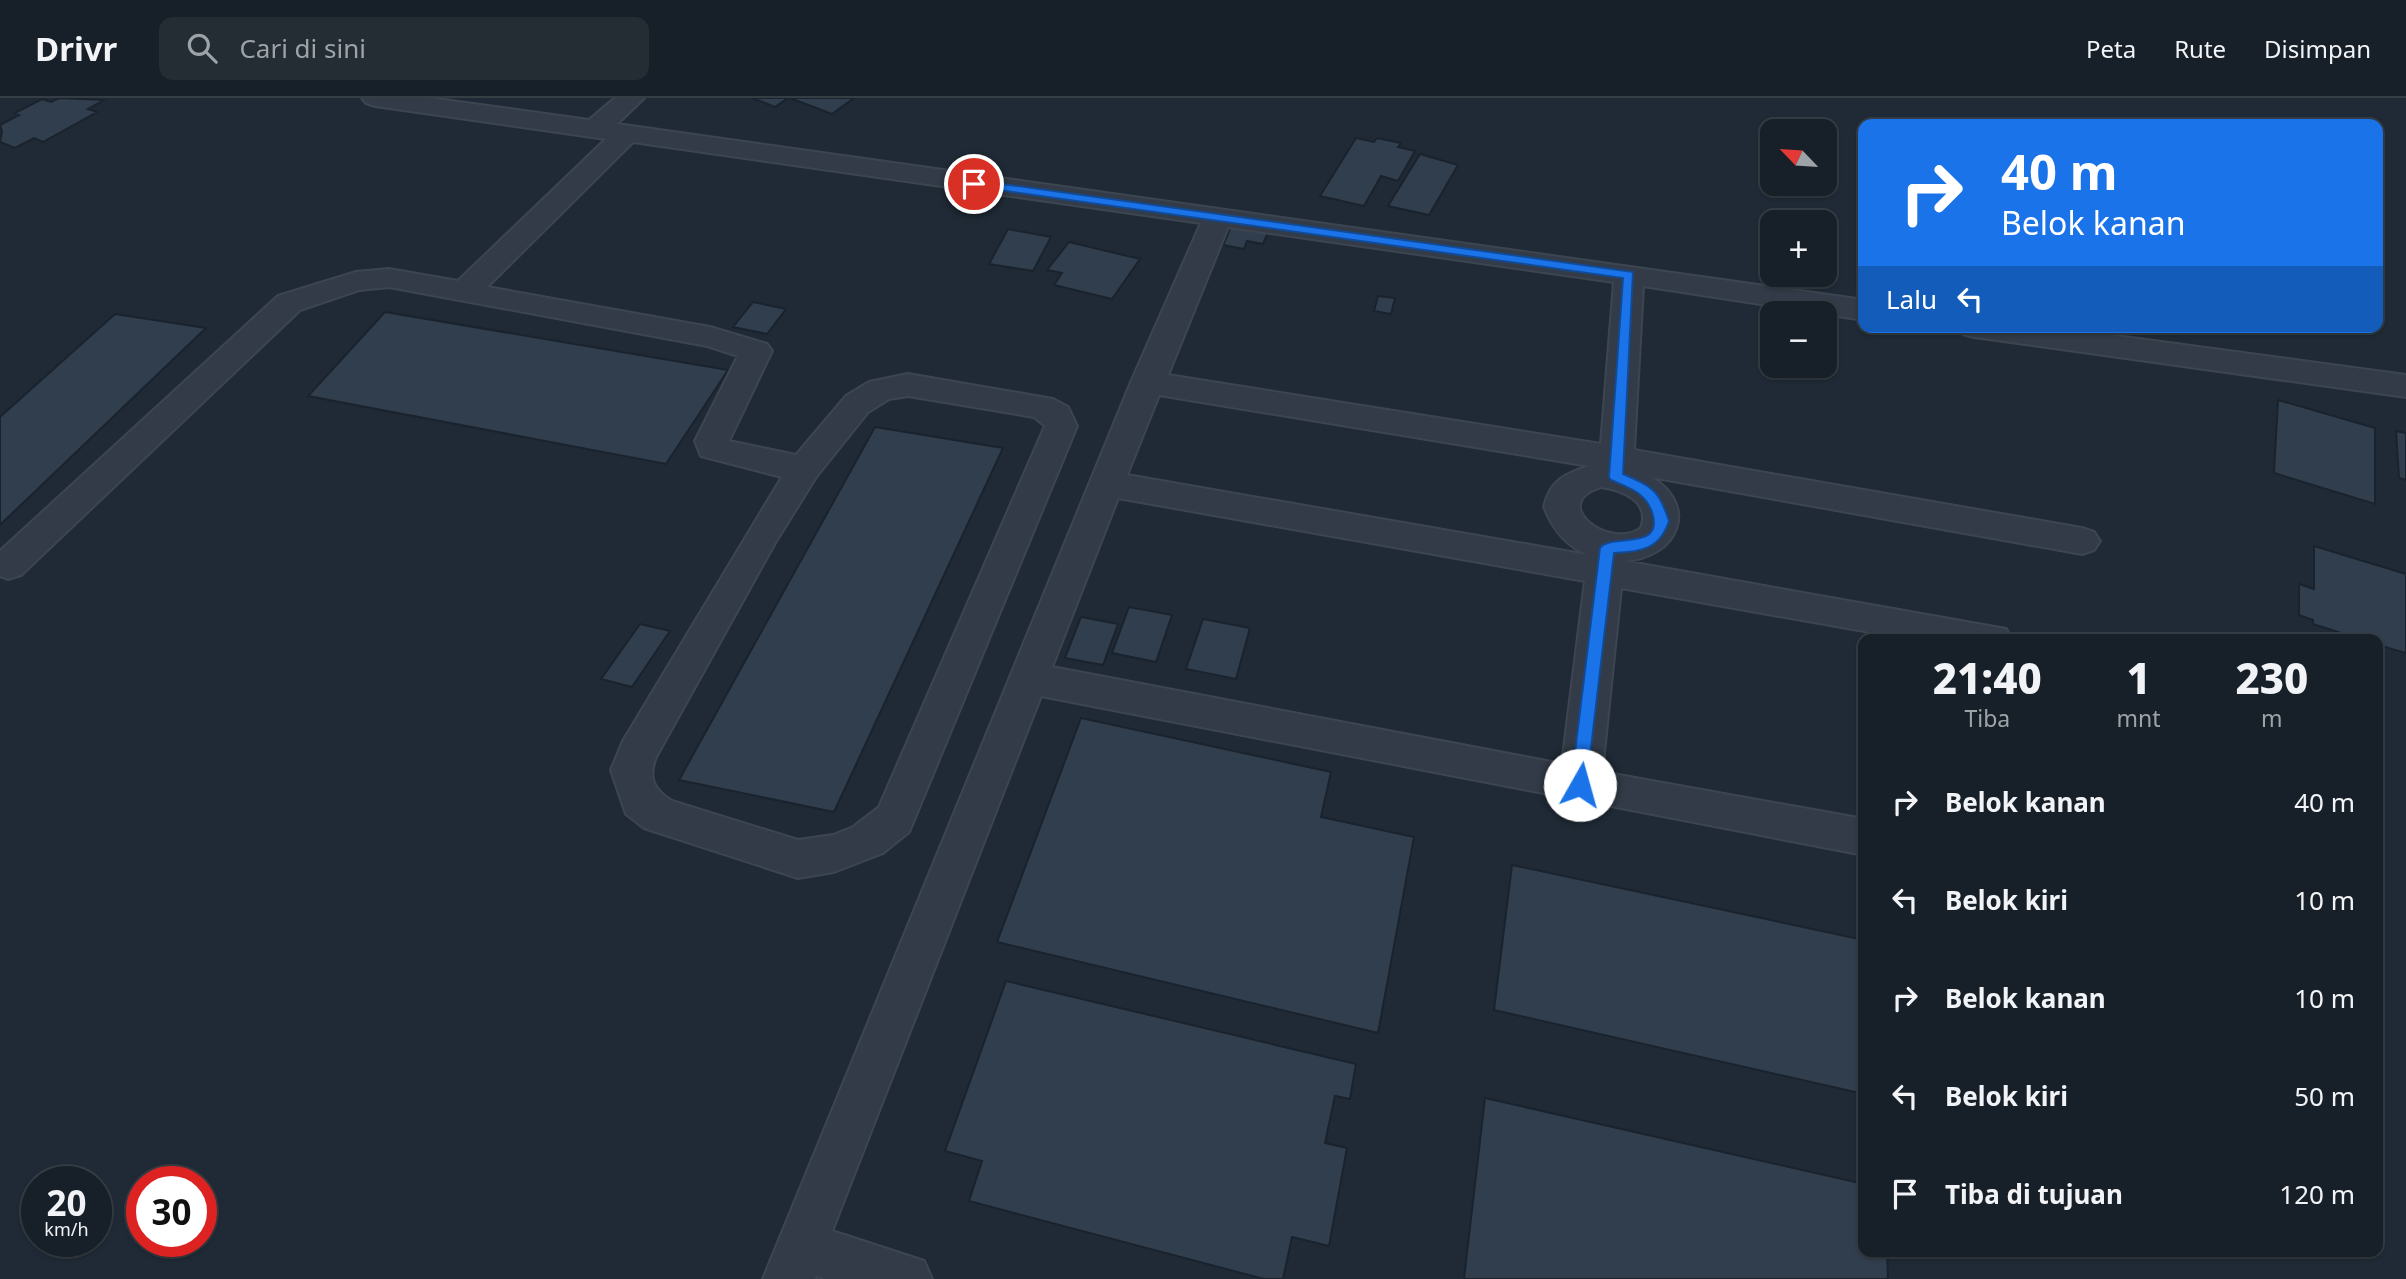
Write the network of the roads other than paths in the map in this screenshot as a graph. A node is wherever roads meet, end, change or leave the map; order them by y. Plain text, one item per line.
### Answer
1 (375, 98) edge
2 (631, 98) edge
3 (610, 132) junction
4 (1217, 218) junction
5 (1629, 275) junction
6 (464, 292) junction
7 (1858, 309) edge
8 (2018, 333) edge
9 (1147, 382) junction
10 (2406, 386) edge
11 (1617, 468) junction
12 (804, 469) junction
13 (1106, 484) junction
14 (2082, 541) dead end
15 (1606, 559) junction
16 (8, 565) dead end
17 (1969, 634) edge
18 (1028, 678) junction
19 (1580, 785) junction
20 (1858, 836) edge
21 (795, 1263) edge
22 (906, 1279) edge

1 - 3 street
2 - 3 street
3 - 4 street
3 - 6 street
4 - 5 street
4 - 9 street
5 - 7 street
5 - 11 street
6 - 12 street
6 - 16 street
8 - 10 street
9 - 11 street
9 - 13 street
11 - 14 street
11 - 15 street
11 - 15 street
12 - 12 street
13 - 15 street
13 - 18 street
15 - 17 street
15 - 19 street
18 - 19 street
18 - 21 street
19 - 20 street
21 - 22 street

